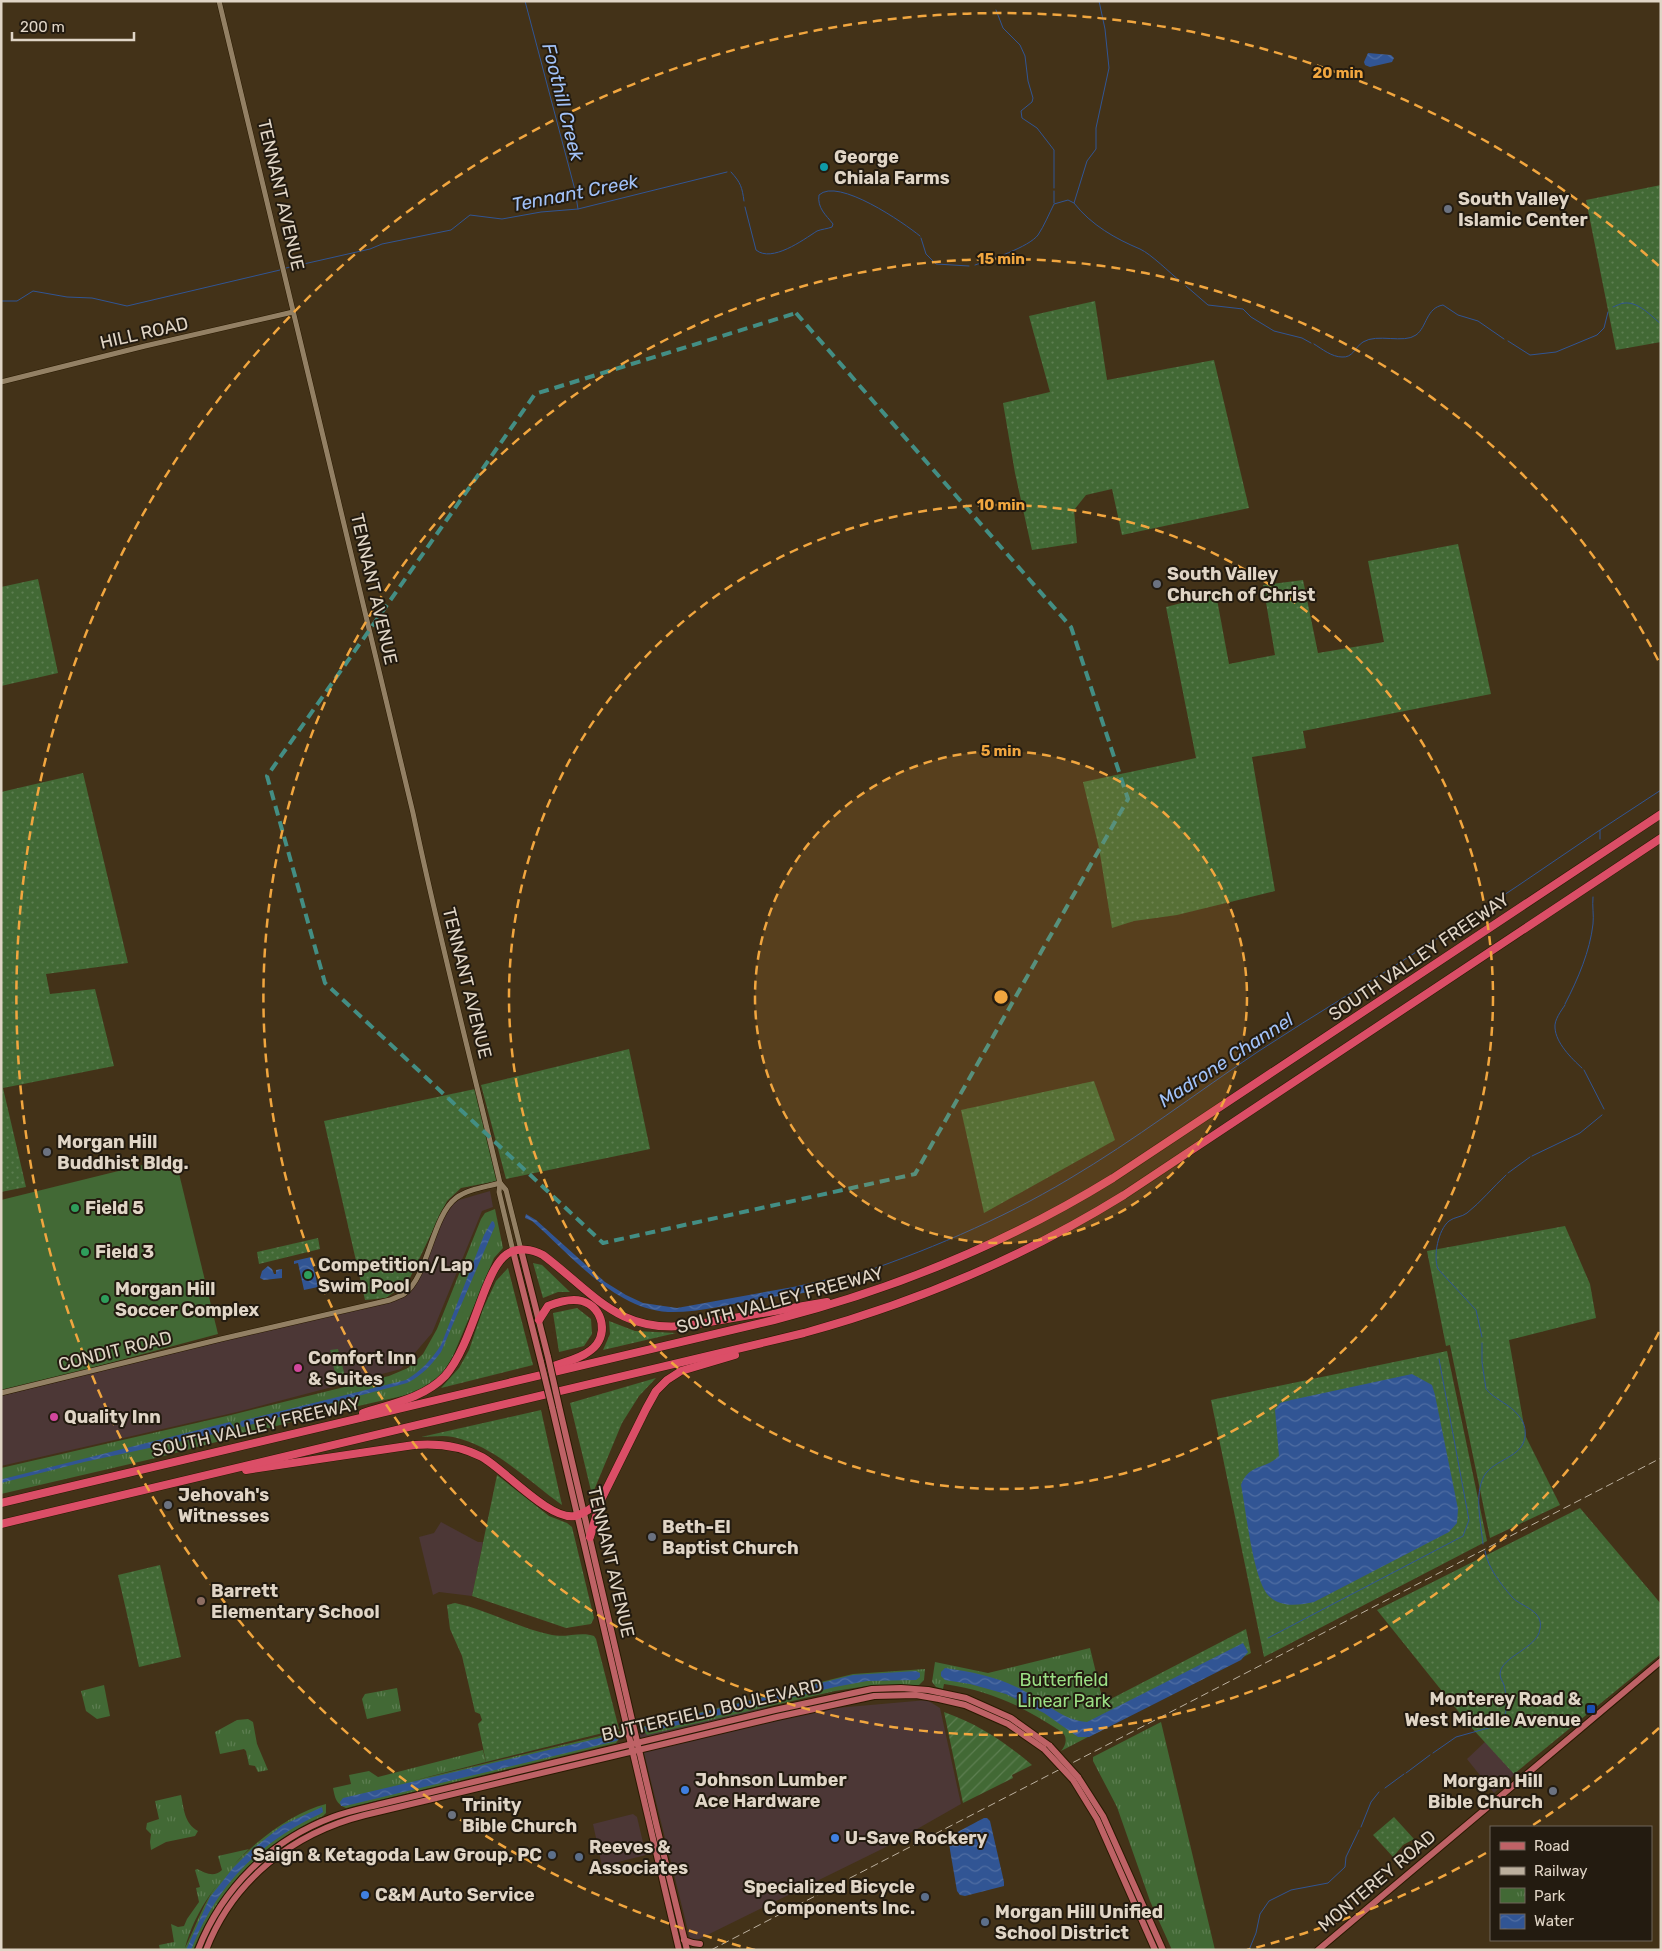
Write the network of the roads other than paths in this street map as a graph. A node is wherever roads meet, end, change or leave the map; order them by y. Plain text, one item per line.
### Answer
1 (219, 1) edge
2 (294, 312) junction
3 (1, 382) edge
4 (1661, 814) edge
5 (1661, 838) edge
6 (500, 1183) junction
7 (517, 1250) junction
8 (849, 1300) junction
9 (539, 1320) junction
10 (804, 1333) junction
11 (498, 1386) junction
12 (1, 1393) edge
13 (555, 1406) junction
14 (301, 1432) junction
15 (227, 1471) junction
16 (601, 1500) junction
17 (1, 1503) edge
18 (580, 1514) junction
19 (1, 1524) edge
20 (590, 1536) junction
21 (1661, 1661) edge
22 (635, 1747) junction
23 (1076, 1778) junction
24 (666, 1878) junction
25 (676, 1936) junction
26 (684, 1940) junction
27 (700, 1944) dead end
28 (678, 1949) edge
29 (687, 1949) edge
30 (198, 1950) edge
31 (206, 1950) edge
32 (1155, 1950) edge
33 (1163, 1950) edge
34 (1318, 1950) edge

1 - 2 street, TENNANT AVENUE
2 - 3 street, HILL ROAD
2 - 6 street, TENNANT AVENUE
4 - 8 highway, SOUTH VALLEY FREEWAY
5 - 10 highway, SOUTH VALLEY FREEWAY
6 - 7 street, TENNANT AVENUE
6 - 12 street, CONDIT ROAD
7 - 8 highway
7 - 9 main road, TENNANT AVENUE
7 - 13 main road, TENNANT AVENUE, bridge
7 - 14 highway
8 - 11 highway, SOUTH VALLEY FREEWAY
9 - 11 highway
9 - 13 main road, TENNANT AVENUE, bridge
10 - 15 highway, SOUTH VALLEY FREEWAY
10 - 16 highway
11 - 14 highway, SOUTH VALLEY FREEWAY
13 - 18 main road, TENNANT AVENUE
14 - 17 highway, SOUTH VALLEY FREEWAY
15 - 18 highway
15 - 19 highway, SOUTH VALLEY FREEWAY
16 - 18 highway
16 - 20 highway
18 - 20 main road, TENNANT AVENUE
18 - 22 main road, TENNANT AVENUE
20 - 22 main road, TENNANT AVENUE
21 - 34 main road, MONTEREY ROAD
22 - 23 main road, BUTTERFIELD BOULEVARD, bridge
22 - 24 main road, TENNANT AVENUE
22 - 30 main road, BUTTERFIELD BOULEVARD
22 - 31 main road, BUTTERFIELD BOULEVARD
23 - 32 main road, BUTTERFIELD BOULEVARD
23 - 33 main road, BUTTERFIELD BOULEVARD
24 - 25 main road, TENNANT AVENUE
24 - 26 main road, TENNANT AVENUE
25 - 28 main road, TENNANT AVENUE
25 - 29 main road
26 - 27 main road
26 - 29 main road, TENNANT AVENUE

